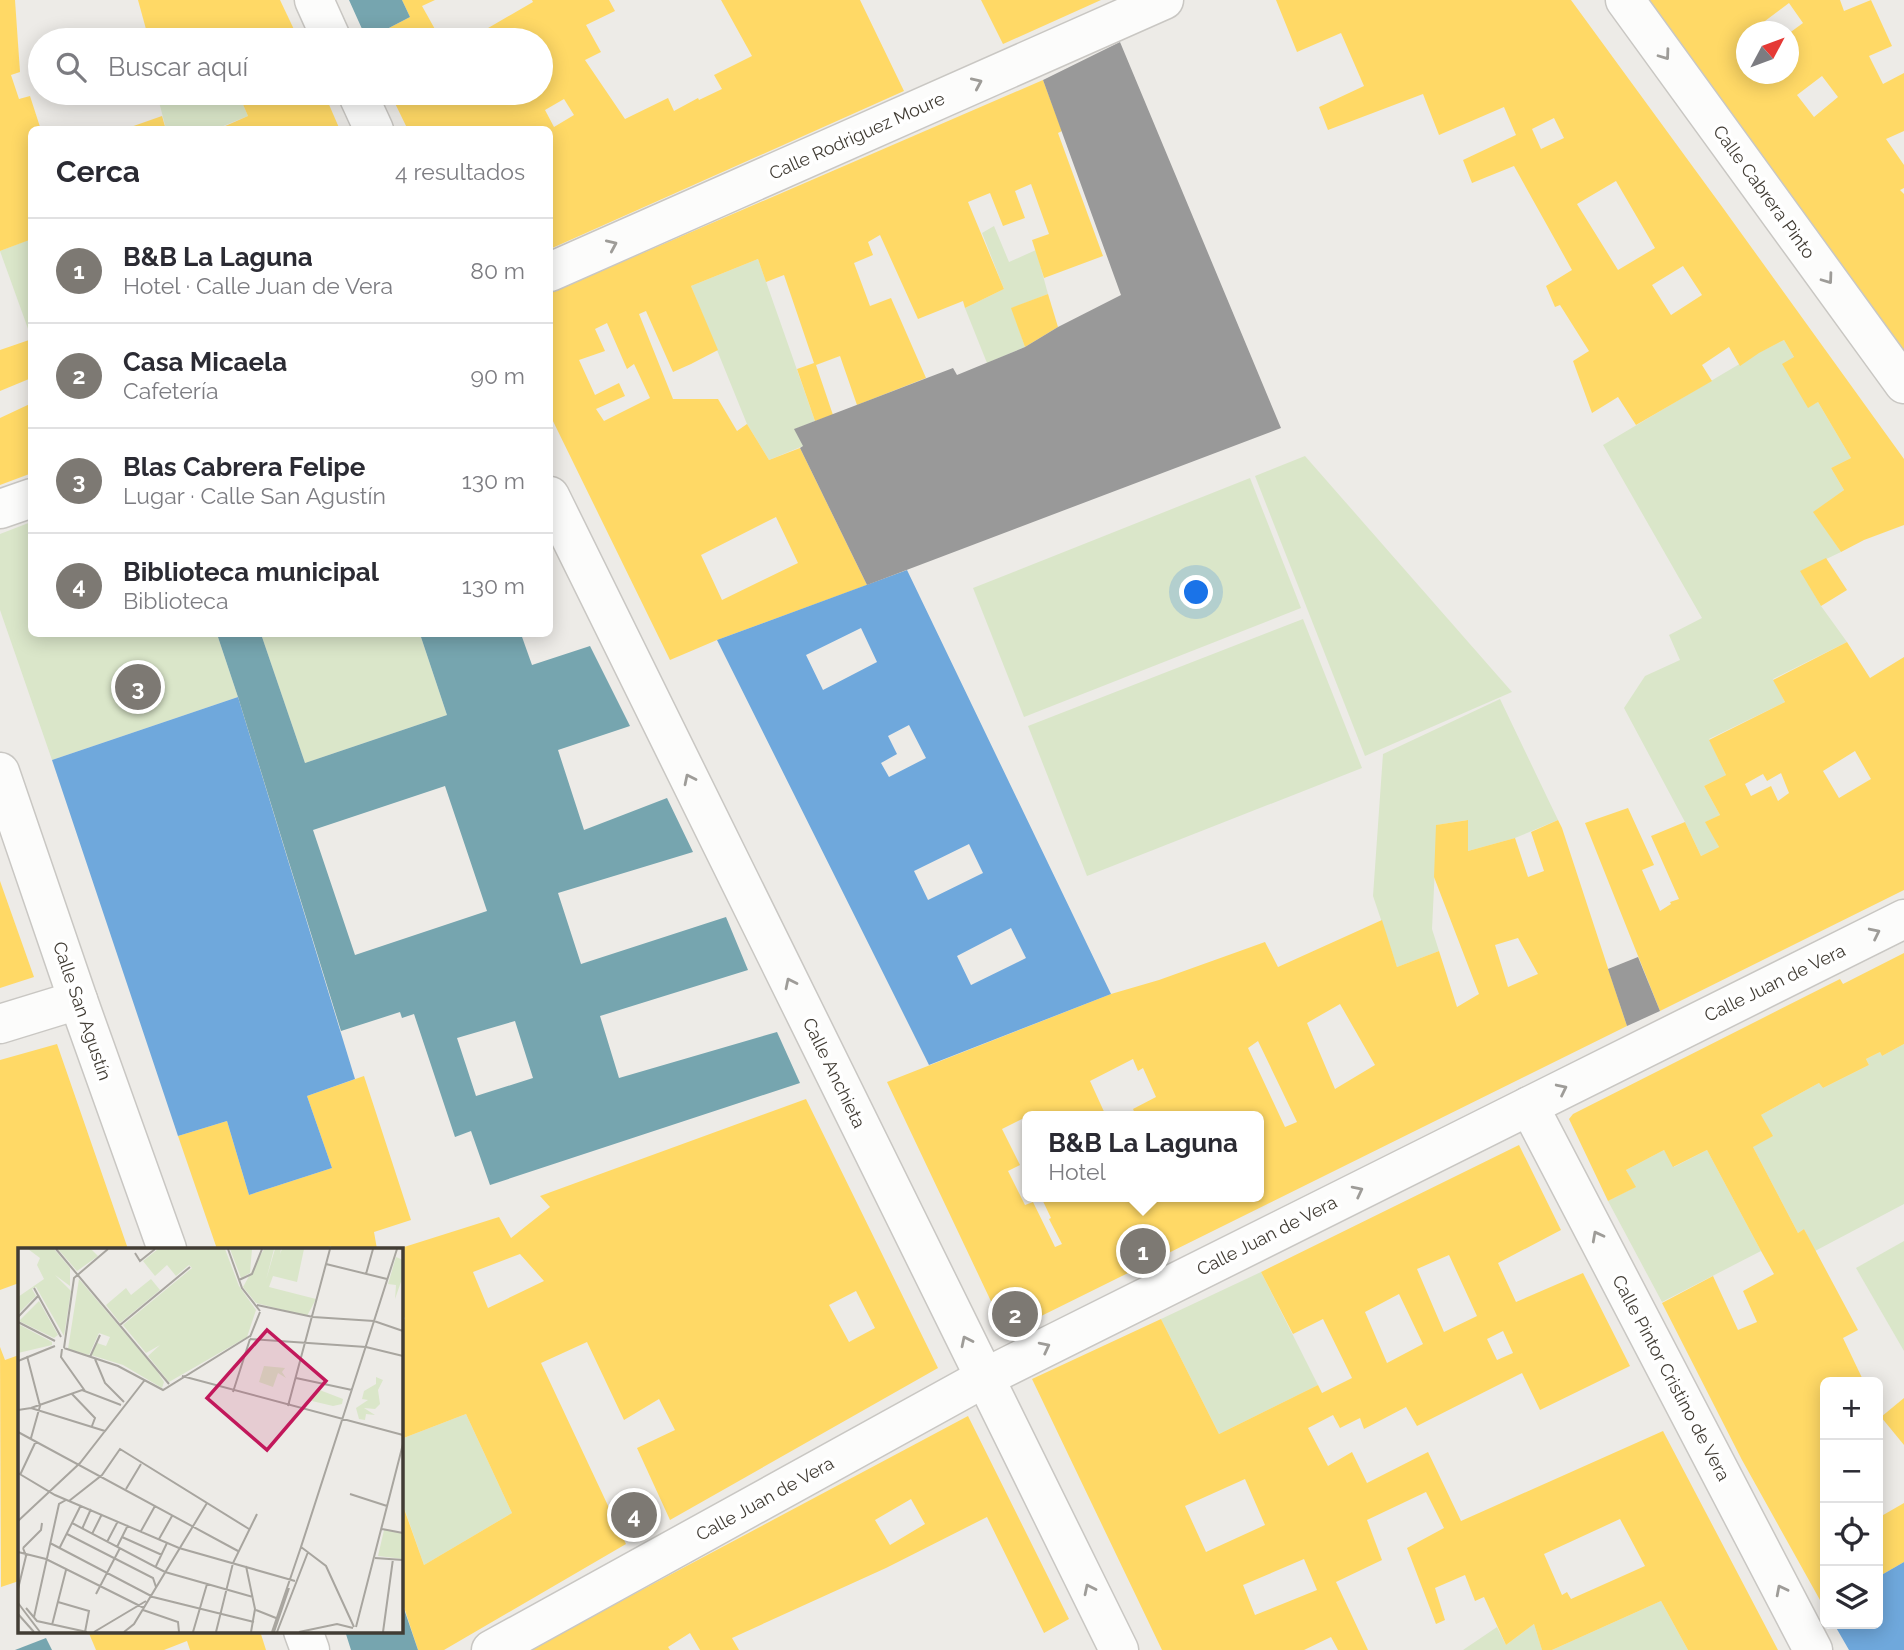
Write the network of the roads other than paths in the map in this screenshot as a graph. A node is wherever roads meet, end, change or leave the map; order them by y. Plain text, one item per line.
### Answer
1 (314, 0) edge
2 (1164, 0) edge
3 (1625, 0) edge
4 (327, 28) edge
5 (363, 105) edge
6 (372, 126) edge
7 (553, 271) edge
8 (1904, 384) edge
9 (28, 499) edge
10 (553, 502) edge
11 (0, 509) edge
12 (0, 772) edge
13 (1904, 919) edge
14 (78, 1000) junction
15 (0, 1024) edge
16 (1528, 1106) junction
17 (167, 1248) edge
18 (984, 1378) junction
19 (303, 1632) edge
20 (310, 1650) edge
21 (491, 1650) edge
22 (1119, 1650) edge
23 (1813, 1650) edge

1 - 4 street
7 -> 2 street, Calle Rodriguez Moure
3 -> 8 street, Calle Cabrera Pinto
5 - 6 street
9 - 11 street
18 -> 10 street, Calle Anchieta
12 - 14 street, Calle San Agustín
16 -> 13 street, Calle Juan de Vera
14 - 15 street
14 - 17 street, Calle San Agustín
18 -> 16 street, Calle Juan de Vera
23 -> 16 street, Calle Pintor Cristino de Vera
18 - 21 street, Calle Juan de Vera
22 -> 18 street, Calle Anchieta
19 - 20 street

